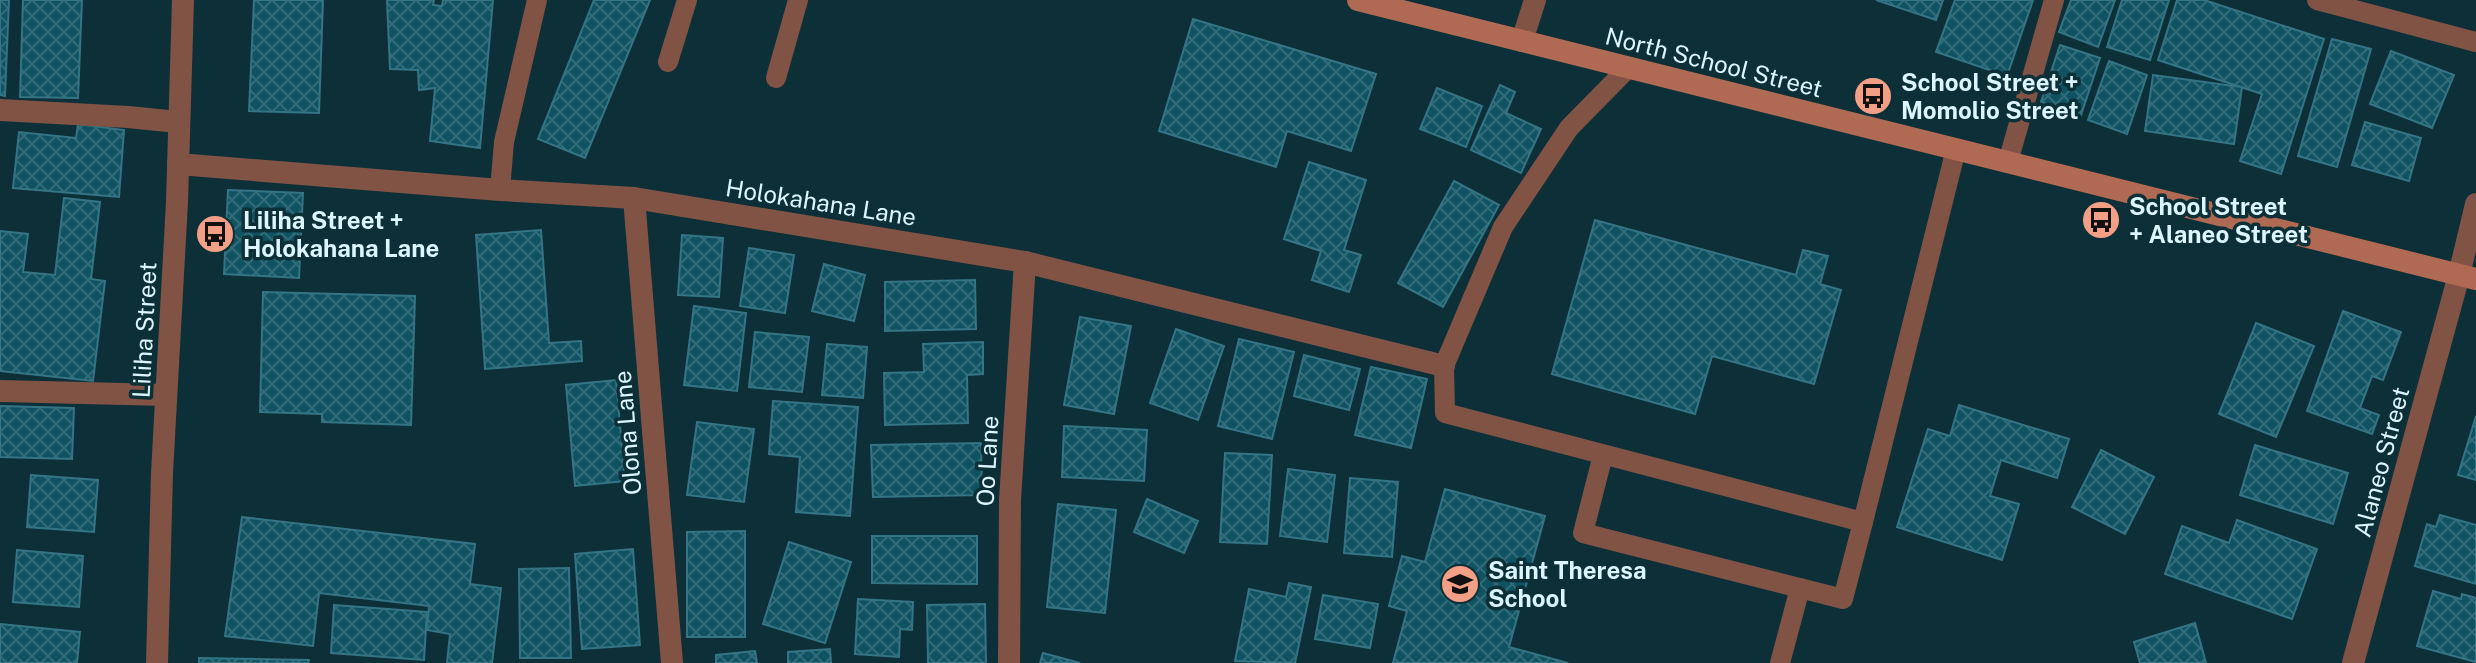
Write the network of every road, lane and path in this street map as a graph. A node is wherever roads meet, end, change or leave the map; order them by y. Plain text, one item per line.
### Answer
1 (183, 0) edge
2 (537, 0) edge
3 (687, 0) edge
4 (798, 0) edge
5 (1358, 0) edge
6 (1535, 0) edge
7 (2054, 0) edge
8 (2317, 0) edge
9 (1522, 41) junction
10 (2476, 42) edge
11 (668, 62) dead end
12 (1629, 67) junction
13 (776, 78) dead end
14 (0, 110) edge
15 (178, 122) junction
16 (1956, 149) junction
17 (2008, 162) junction
18 (178, 164) junction
19 (500, 190) junction
20 (634, 198) junction
21 (2476, 204) edge
22 (1025, 262) junction
23 (2468, 277) edge
24 (1444, 366) junction
25 (0, 391) edge
26 (166, 395) junction
27 (1603, 455) junction
28 (1863, 522) junction
29 (1800, 588) junction
30 (157, 663) edge
31 (672, 663) edge
32 (1009, 663) edge
33 (1780, 663) edge
34 (2353, 663) edge

1 - 15 street, Liliha Street
2 - 19 lane
3 - 11 lane
4 - 13 lane
5 - 9 main road, North School Street
6 - 9 street
7 - 17 lane
8 - 10 lane
9 - 12 main road, North School Street
12 - 16 main road, North School Street
12 - 24 lane
14 - 15 street
15 - 18 street, Liliha Street
16 - 17 main road, North School Street
16 - 28 lane
17 - 23 main road, North School Street
18 - 19 street, Holokahana Lane
18 - 26 street, Liliha Street
19 - 20 street, Holokahana Lane
20 - 22 street, Holokahana Lane
20 - 31 street, Olona Lane
21 - 23 street, Alaneo Street
22 - 24 street, Holokahana Lane
22 - 32 street, Oo Lane
23 - 34 street, Alaneo Street
24 - 27 lane
25 - 26 street
26 - 30 street, Liliha Street
27 - 28 lane
27 - 29 lane
28 - 29 lane
29 - 33 lane

